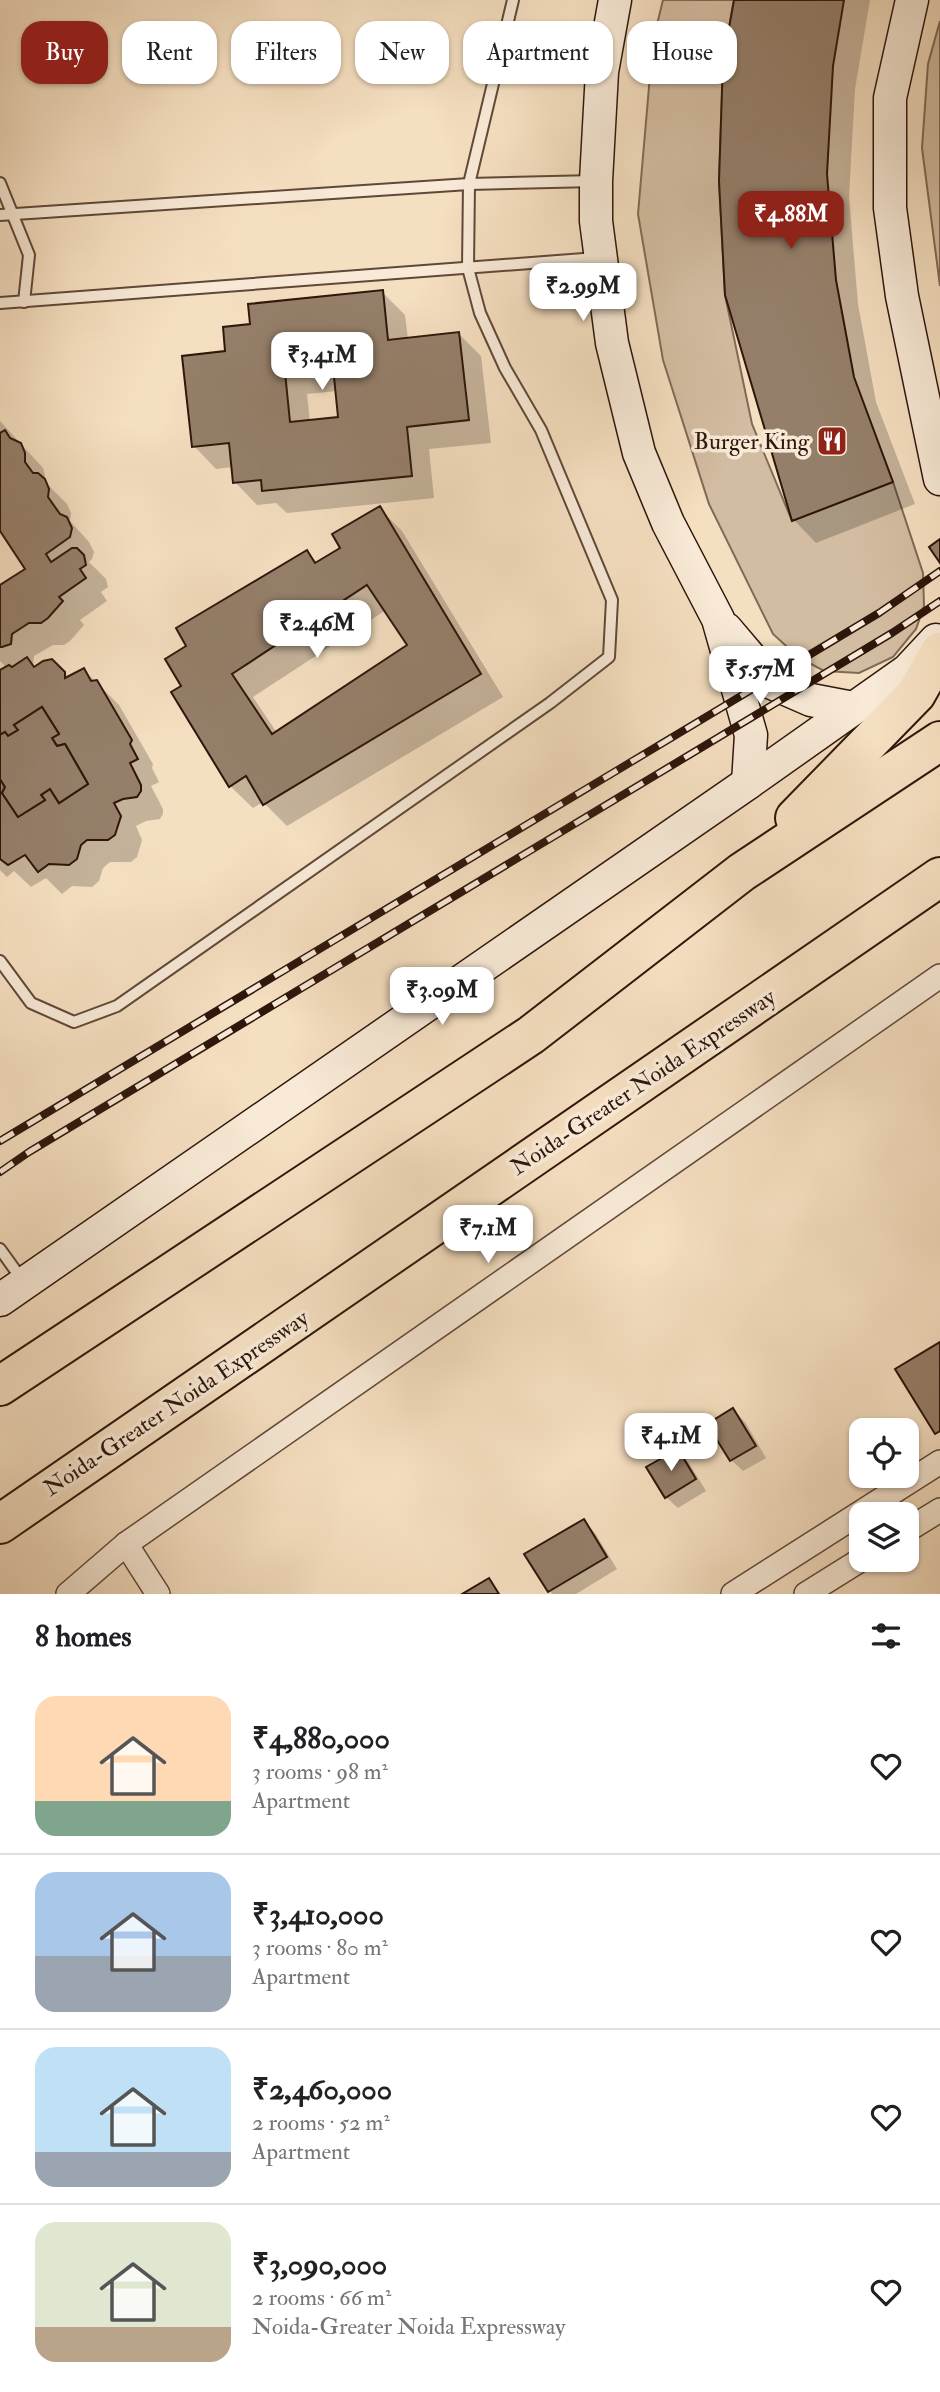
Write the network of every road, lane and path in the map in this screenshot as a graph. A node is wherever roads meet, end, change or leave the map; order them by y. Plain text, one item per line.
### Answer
1 (513, 0) edge
2 (615, 0) edge
3 (912, 0) edge
4 (596, 181) junction
5 (0, 183) edge
6 (469, 184) junction
7 (6, 214) edge
8 (601, 258) junction
9 (468, 268) junction
10 (24, 302) junction
11 (0, 303) edge
12 (940, 479) edge
13 (718, 620) junction
14 (940, 636) edge
15 (940, 652) edge
16 (853, 708) junction
17 (940, 741) edge
18 (748, 783) junction
19 (743, 872) junction
20 (934, 883) edge
21 (0, 961) edge
22 (940, 976) edge
23 (0, 1249) edge
24 (12, 1292) edge
25 (0, 1386) edge
26 (940, 1462) edge
27 (940, 1510) edge
28 (919, 1523) edge
29 (0, 1524) edge
30 (126, 1544) junction
31 (850, 1572) edge
32 (837, 1586) edge
33 (68, 1594) edge
34 (158, 1594) edge
35 (733, 1594) edge
36 (806, 1594) edge

1 - 6 lane
2 - 4 street
3 - 12 street
4 - 6 lane
4 - 8 street
5 - 7 lane
6 - 7 lane
6 - 9 lane
7 - 10 lane
8 - 9 lane
8 - 13 street
9 - 10 lane
9 - 21 lane
10 - 11 lane
13 - 16 street
13 - 18 street
14 - 16 street
15 - 19 highway
16 - 18 street
17 - 19 highway
18 - 24 street
19 - 25 highway
20 - 29 highway, Noida-Greater Noida Expressway
22 - 30 street
23 - 24 lane
26 - 35 street
27 - 28 street
30 - 33 street
30 - 34 street
31 - 32 street
32 - 36 street

